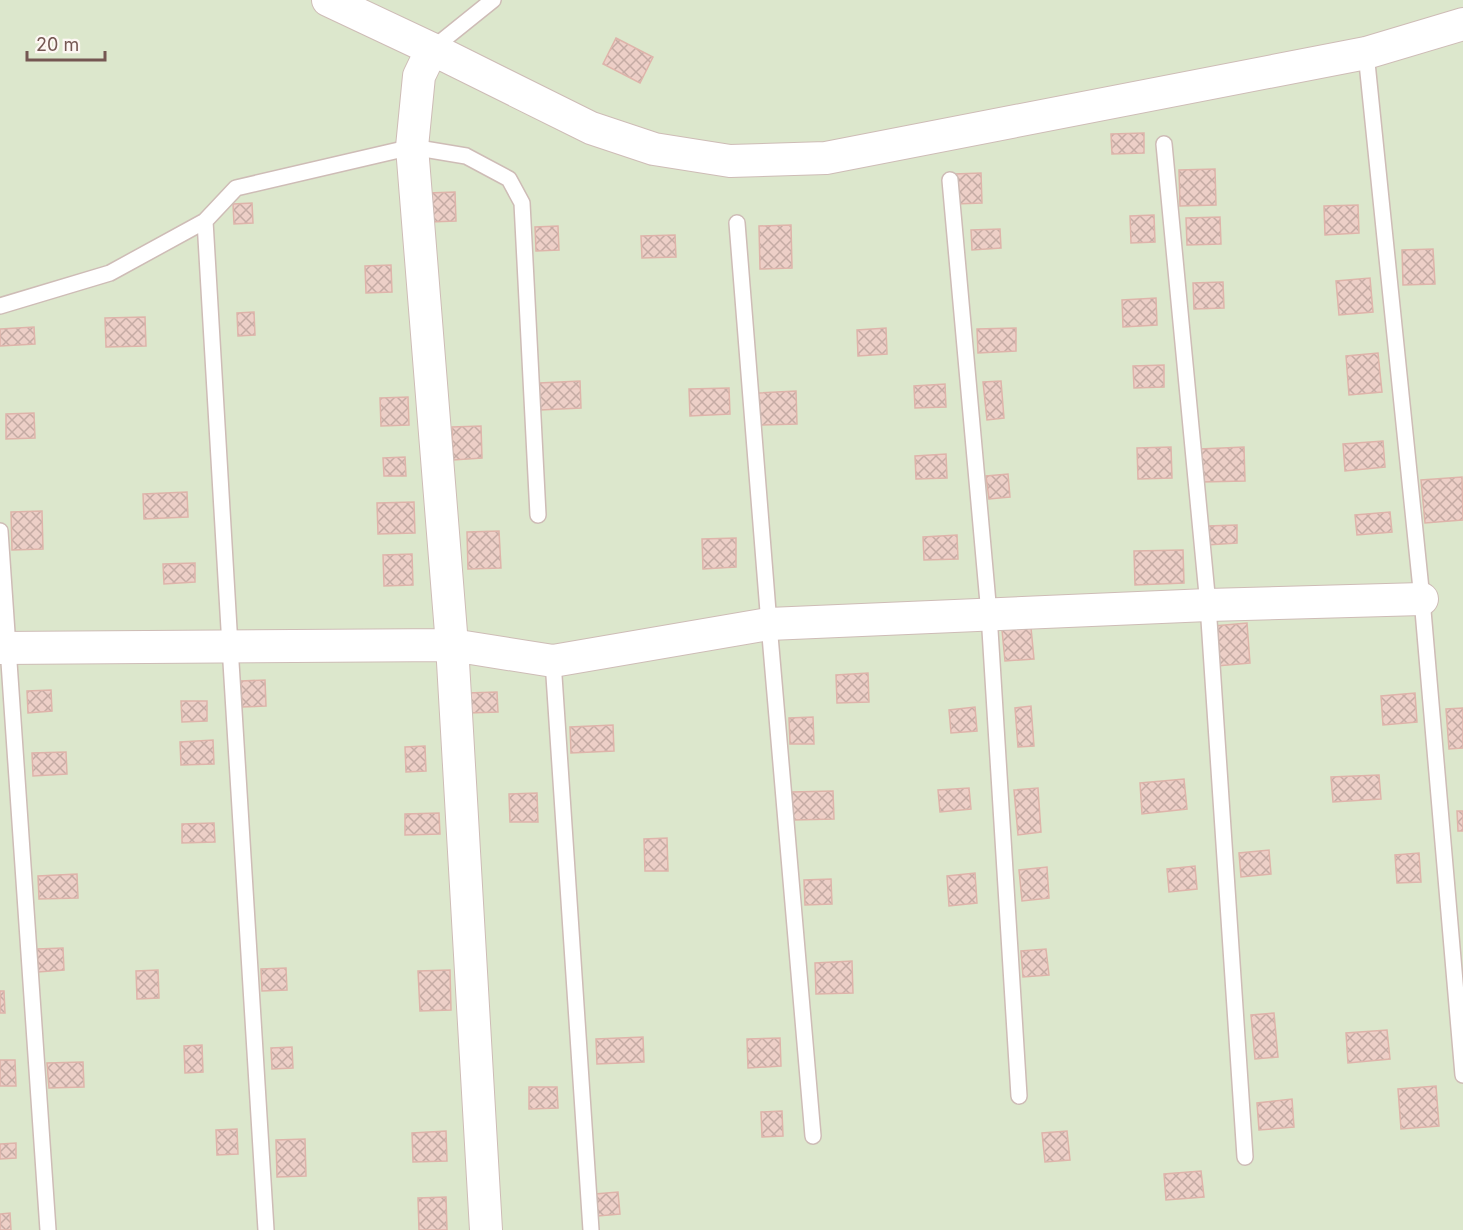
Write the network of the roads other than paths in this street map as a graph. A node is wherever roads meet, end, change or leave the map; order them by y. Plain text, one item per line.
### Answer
1 (328, 0) edge
2 (493, 0) edge
3 (1463, 24) edge
4 (432, 49) junction
5 (1366, 52) junction
6 (1164, 144) dead end
7 (412, 147) junction
8 (950, 180) dead end
9 (205, 221) junction
10 (737, 223) dead end
11 (0, 306) edge
12 (538, 515) dead end
13 (0, 531) edge
14 (1422, 599) junction
15 (1208, 605) junction
16 (989, 614) junction
17 (769, 624) junction
18 (452, 645) junction
19 (230, 646) junction
20 (4, 648) edge
21 (554, 661) junction
22 (1463, 1075) edge
23 (1019, 1096) dead end
24 (813, 1136) dead end
25 (1245, 1157) dead end
26 (48, 1230) edge
27 (266, 1230) edge
28 (486, 1230) edge
29 (591, 1230) edge

1 - 4 street
2 - 4 lane
3 - 5 street
4 - 5 street
4 - 7 street
5 - 14 lane
6 - 15 lane
7 - 9 lane
7 - 12 lane
7 - 18 street
8 - 16 lane
9 - 11 lane
9 - 19 lane
10 - 17 lane
13 - 20 lane
14 - 15 street
14 - 22 lane
15 - 16 street
15 - 25 lane
16 - 17 street
16 - 23 lane
17 - 21 street
17 - 24 lane
18 - 19 street
18 - 21 street
18 - 28 street
19 - 20 street
19 - 27 lane
20 - 26 lane
21 - 29 lane

